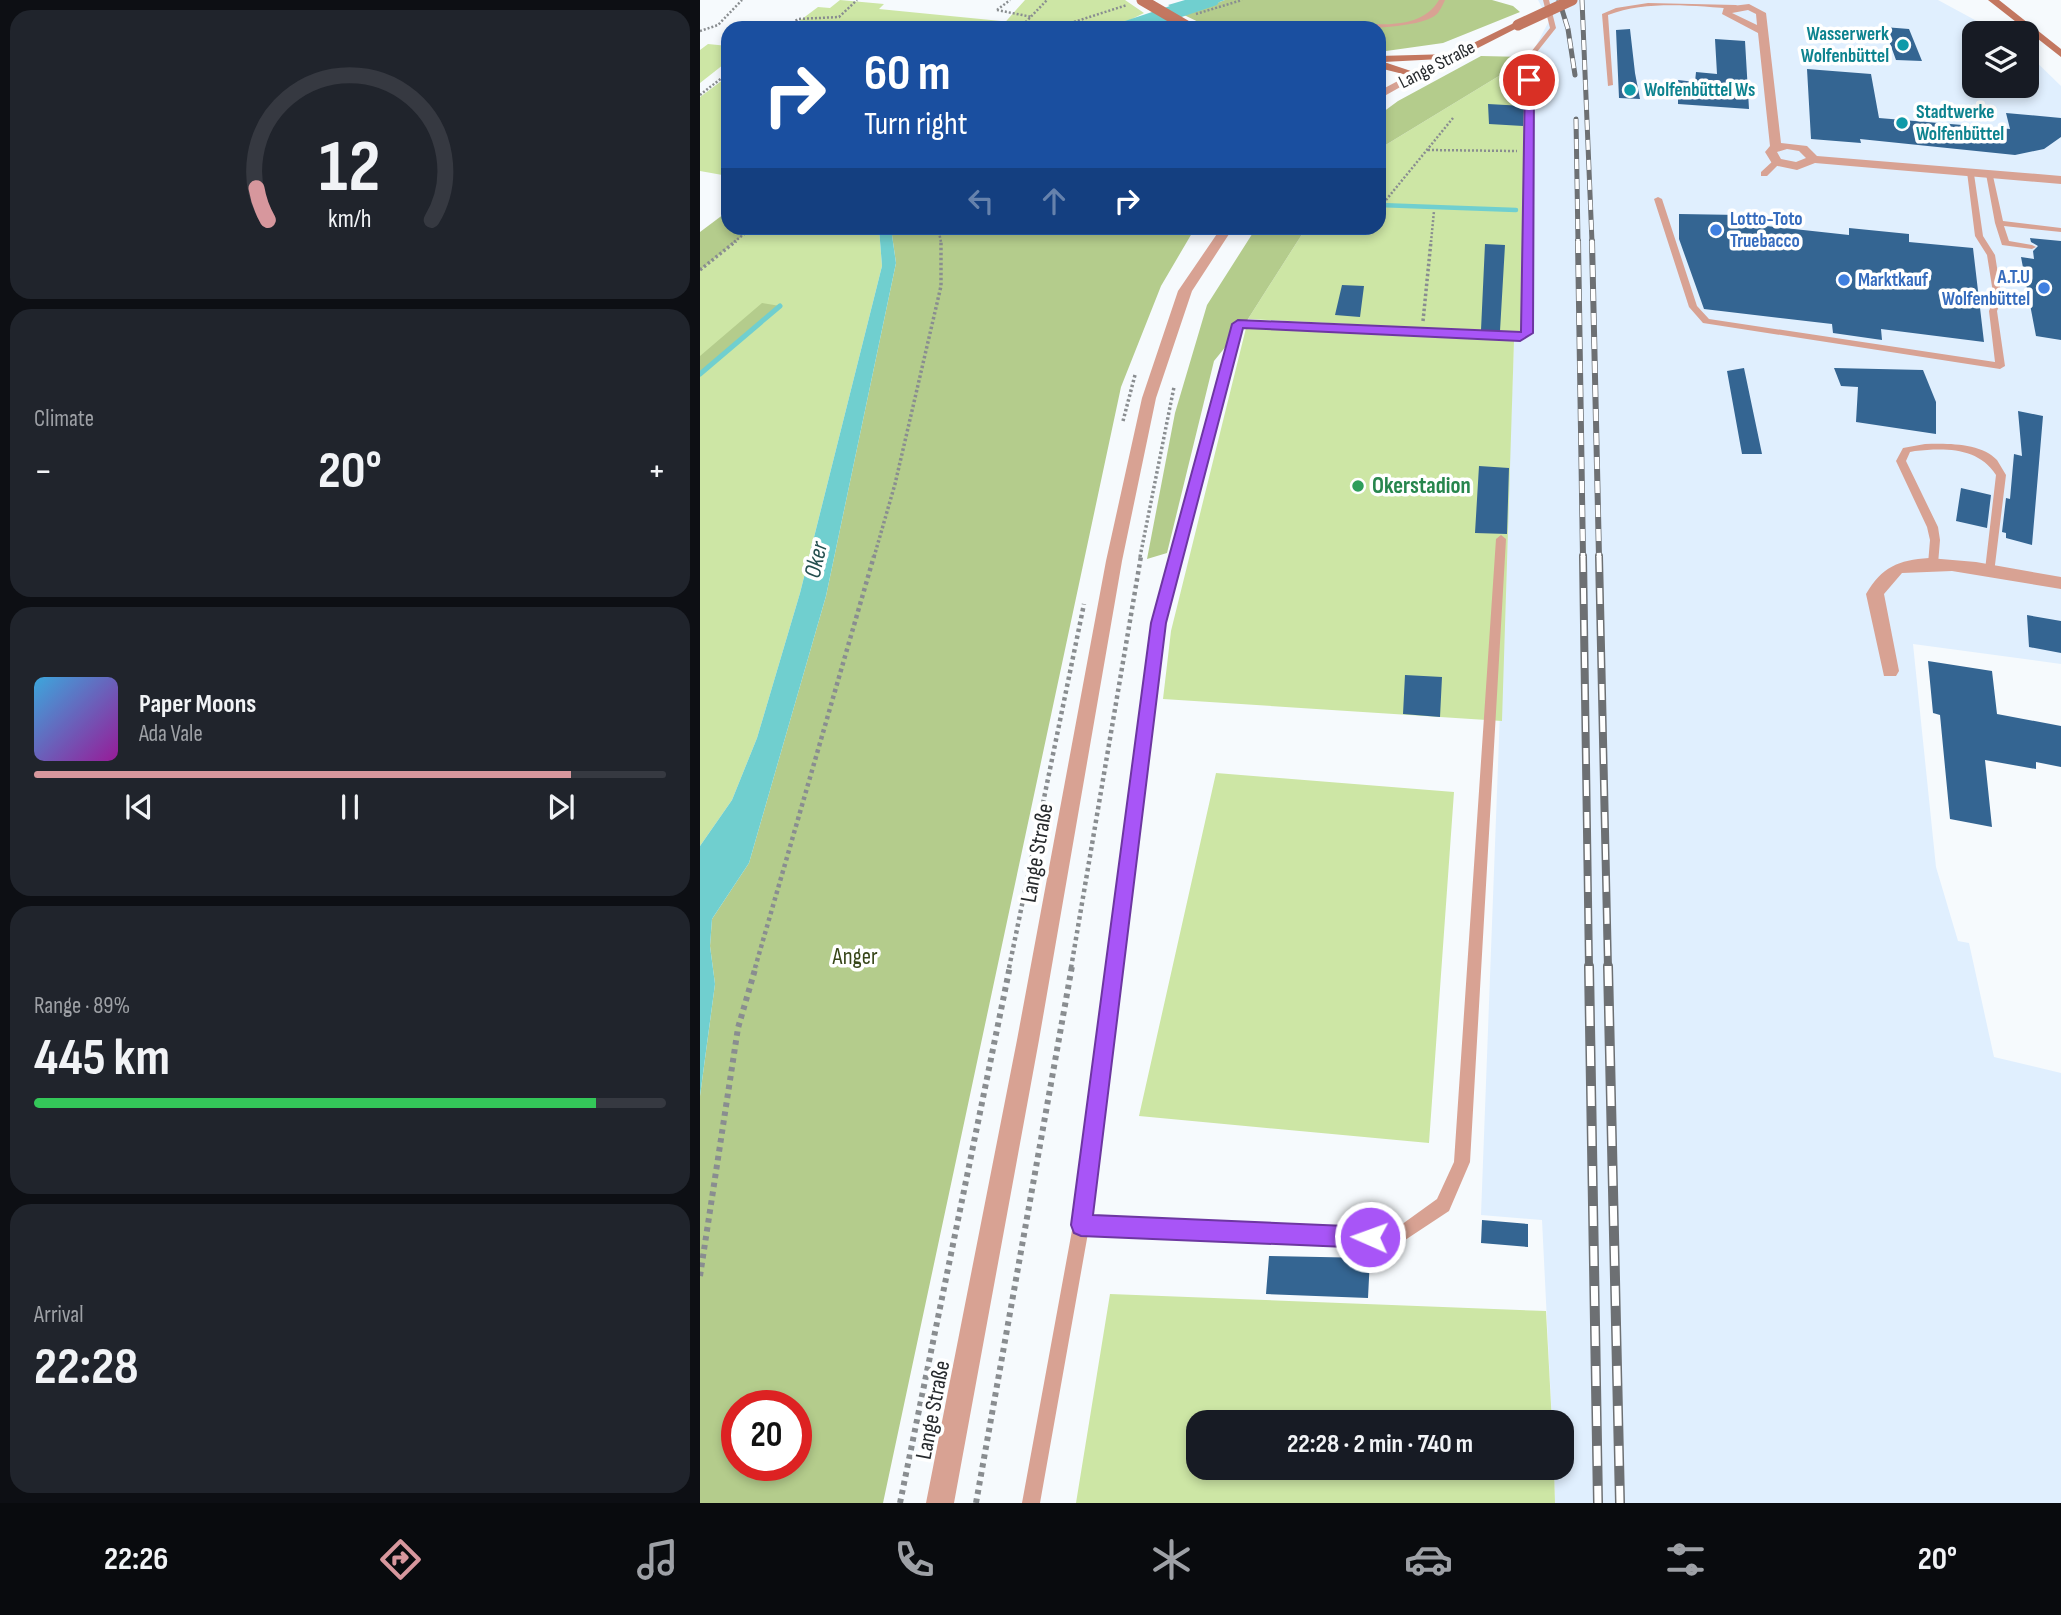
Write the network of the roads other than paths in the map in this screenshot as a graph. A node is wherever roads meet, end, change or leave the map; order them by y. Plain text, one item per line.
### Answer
1 (1142, 0) edge
2 (1442, 0) edge
3 (1546, 0) edge
4 (1573, 0) edge
5 (1993, 0) edge
6 (1736, 6) junction
7 (1178, 21) edge
8 (1386, 24) edge
9 (1762, 32) junction
10 (2061, 54) edge
11 (1455, 55) junction
12 (1386, 61) edge
13 (1386, 65) edge
14 (1415, 76) junction
15 (1609, 85) dead end
16 (1386, 92) edge
17 (1776, 147) junction
18 (1813, 159) junction
19 (1777, 162) junction
20 (1764, 174) dead end
21 (1970, 174) junction
22 (1989, 176) junction
23 (2061, 180) edge
24 (1658, 199) dead end
25 (1999, 223) junction
26 (2061, 230) edge
27 (1222, 235) edge
28 (2032, 247) dead end
29 (1501, 539) dead end
30 (1933, 564) junction
31 (1990, 570) junction
32 (2061, 583) edge
33 (1890, 671) dead end
34 (1081, 1225) junction
35 (940, 1503) edge
36 (1031, 1503) edge

1 - 7 main road, bridge
2 - 8 lane
3 - 34 lane
4 - 11 main road, Lange Straße, bridge
5 - 10 main road
6 - 9 street
6 - 9 street
6 - 15 lane
9 - 17 street
11 - 12 main road
11 - 14 main road, Lange Straße
13 - 14 main road
14 - 16 street, Lange Straße
17 - 18 street
17 - 19 street
18 - 19 street
18 - 21 street
19 - 20 lane
21 - 22 street
21 - 24 lane
22 - 23 street
22 - 25 lane
25 - 26 lane
25 - 28 lane
27 - 35 street, Lange Straße
29 - 34 lane
30 - 31 street
30 - 31 lane
30 - 33 street
31 - 32 street
34 - 36 lane

